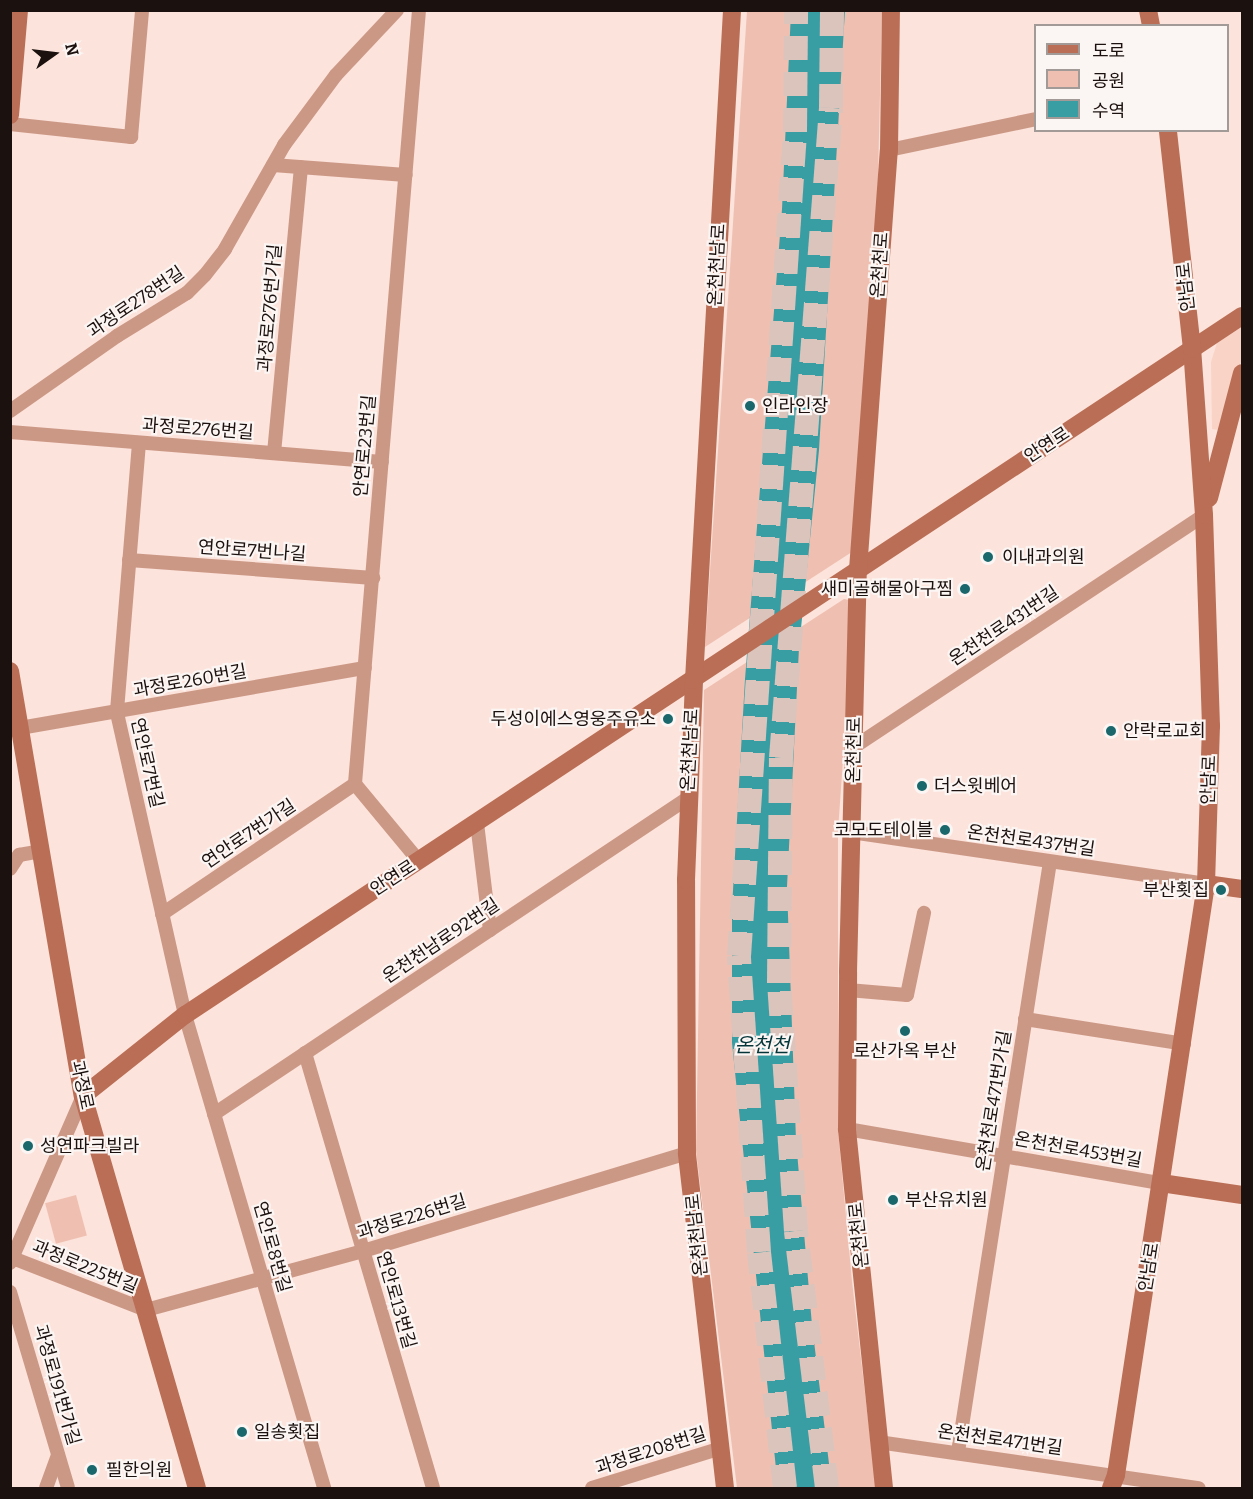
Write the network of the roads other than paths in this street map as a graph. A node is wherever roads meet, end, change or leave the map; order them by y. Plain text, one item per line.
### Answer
1 (19, 10) edge
2 (141, 10) edge
3 (397, 10) edge
4 (419, 10) edge
5 (732, 10) edge
6 (891, 10) edge
7 (10, 115) edge
8 (1034, 119) edge
9 (10, 124) edge
10 (1168, 132) edge
11 (889, 150) junction
12 (273, 165) junction
13 (301, 167) junction
14 (406, 175) junction
15 (1242, 316) edge
16 (1192, 349) junction
17 (1242, 373) edge
18 (10, 411) edge
19 (10, 432) edge
20 (139, 443) junction
21 (274, 453) junction
22 (382, 462) junction
23 (1204, 515) junction
24 (129, 560) junction
25 (855, 572) junction
26 (373, 578) junction
27 (365, 668) junction
28 (10, 671) edge
29 (694, 680) junction
30 (117, 712) junction
31 (20, 728) junction
32 (854, 747) junction
33 (356, 784) junction
34 (688, 798) junction
35 (477, 823) junction
36 (852, 832) junction
37 (41, 851) junction
38 (419, 861) junction
39 (1050, 862) junction
40 (10, 869) edge
41 (1206, 884) junction
42 (1242, 889) edge
43 (924, 913) dead end
44 (162, 914) junction
45 (490, 930) junction
46 (848, 990) junction
47 (184, 1015) junction
48 (1025, 1019) junction
49 (1184, 1044) junction
50 (305, 1053) junction
51 (83, 1096) junction
52 (214, 1114) junction
53 (847, 1129) junction
54 (687, 1153) junction
55 (1004, 1156) junction
56 (1161, 1183) junction
57 (1242, 1195) edge
58 (363, 1251) junction
59 (11, 1259) edge
60 (262, 1279) junction
61 (10, 1292) edge
62 (146, 1310) junction
63 (878, 1442) junction
64 (721, 1448) junction
65 (958, 1452) junction
66 (58, 1455) junction
67 (1113, 1482) edge
68 (46, 1488) edge
69 (68, 1488) edge
70 (197, 1488) edge
71 (324, 1488) edge
72 (433, 1488) edge
73 (592, 1488) edge
74 (725, 1488) edge
75 (884, 1488) edge
76 (1199, 1488) edge

1 - 7 street
2 - 9 street
3 - 12 street, 과정로278번길
4 - 14 street, 안연로23번길
5 - 29 street, 온천천남로
6 - 11 street, 온천천로
8 - 11 street
10 - 16 street, 안남로
11 - 25 street, 온천천로
12 - 13 street
12 - 18 street, 과정로278번길
13 - 14 street
13 - 21 street, 과정로276번가길
14 - 22 street, 안연로23번길
15 - 16 street, 안연로
16 - 23 street, 안남로
16 - 25 street, 안연로
17 - 23 street, 안남로
19 - 20 street, 과정로276번길
20 - 21 street, 과정로276번길
20 - 24 street, 연안로7번길
21 - 22 street, 과정로276번길
22 - 26 street, 안연로23번길
23 - 32 street, 온천천로431번길
23 - 41 street, 안남로
24 - 26 street, 연안로7번나길
24 - 30 street, 연안로7번길
25 - 29 street, 안연로
25 - 32 street, 온천천로
26 - 27 street, 안연로23번길
27 - 30 street, 과정로260번길
27 - 33 street, 안연로23번길
28 - 31 street, 과정로
29 - 34 street, 온천천남로
29 - 35 street, 안연로
30 - 31 street, 과정로260번길
30 - 44 street, 연안로7번길
31 - 37 street, 과정로
32 - 36 street, 온천천로
33 - 38 street
33 - 44 street, 연안로7번가길
34 - 45 street, 온천천남로92번길
34 - 54 street, 온천천남로
35 - 38 street, 안연로
35 - 45 street
36 - 39 street, 온천천로437번길
36 - 46 street, 온천천로
37 - 40 street
37 - 51 street, 과정로
38 - 47 street, 안연로
39 - 41 street, 온천천로437번길
39 - 48 street, 온천천로471번가길
41 - 42 street
41 - 49 street, 안남로
43 - 46 street
44 - 47 street, 연안로7번길
45 - 50 street, 온천천남로92번길
46 - 53 street, 온천천로
47 - 51 street, 안연로
47 - 52 street, 연안로8번길
48 - 49 street
48 - 55 street, 온천천로471번가길
49 - 56 street, 안남로
50 - 52 street, 온천천남로92번길
50 - 58 street, 연안로13번길
51 - 59 street
51 - 62 street, 과정로
52 - 60 street, 연안로8번길
53 - 55 street, 온천천로453번길
53 - 63 street, 온천천로
54 - 58 street, 과정로226번길
54 - 64 street, 온천천남로
55 - 56 street, 온천천로453번길
55 - 65 street, 온천천로471번가길
56 - 57 street
56 - 67 street, 안남로
58 - 60 street, 과정로226번길
58 - 72 street, 연안로13번길
59 - 62 street, 과정로225번길
60 - 62 street, 과정로226번길
60 - 71 street, 연안로8번길
61 - 66 street, 과정로191번가길
62 - 70 street, 과정로
63 - 65 street, 온천천로471번길
63 - 75 street, 온천천로
64 - 73 street, 과정로208번길
64 - 74 street, 온천천남로
65 - 67 street, 온천천로471번길
66 - 68 street
66 - 69 street, 과정로191번가길
67 - 76 street, 온천천로471번길

